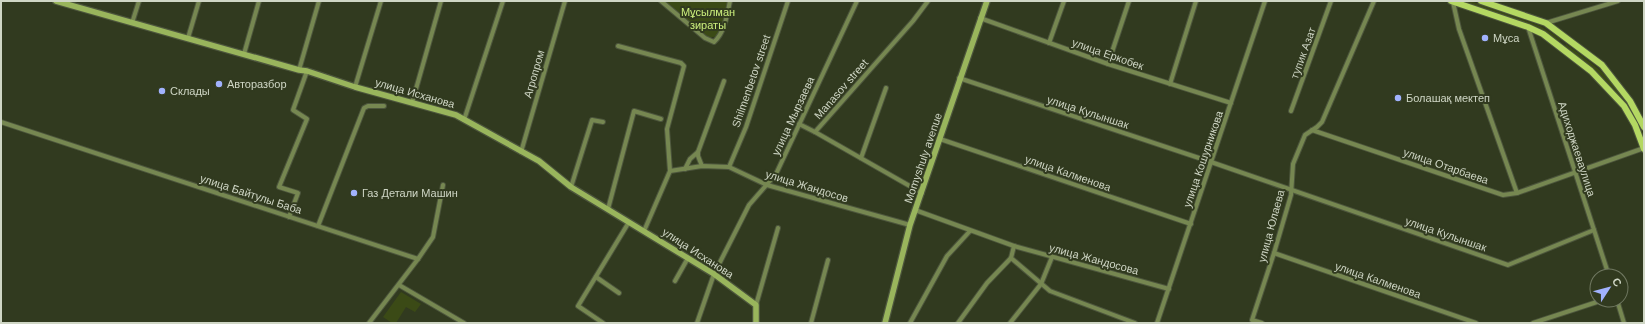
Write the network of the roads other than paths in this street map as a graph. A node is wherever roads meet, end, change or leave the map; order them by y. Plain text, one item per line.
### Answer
1 (56, 1) edge
2 (139, 1) edge
3 (199, 1) edge
4 (259, 1) edge
5 (319, 1) edge
6 (381, 1) edge
7 (441, 1) edge
8 (502, 1) edge
9 (564, 1) edge
10 (661, 1) edge
11 (730, 1) edge
12 (788, 1) edge
13 (857, 1) edge
14 (928, 1) edge
15 (987, 1) edge
16 (1064, 1) edge
17 (1129, 1) edge
18 (1196, 1) edge
19 (1265, 1) edge
20 (1331, 1) edge
21 (1374, 1) edge
22 (1452, 1) edge
23 (1481, 1) edge
24 (1618, 1) edge
25 (76, 4) edge
26 (980, 18) junction
27 (132, 23) junction
28 (1546, 24) junction
29 (1528, 27) junction
30 (188, 38) junction
31 (1565, 38) junction
32 (1049, 43) junction
33 (618, 46) dead end
34 (1559, 46) junction
35 (244, 54) junction
36 (1108, 64) junction
37 (299, 70) junction
38 (306, 71) junction
39 (959, 78) junction
40 (724, 81) dead end
41 (1170, 84) junction
42 (355, 86) junction
43 (886, 88) dead end
44 (412, 103) junction
45 (1231, 103) junction
46 (384, 106) dead end
47 (1291, 111) dead end
48 (661, 119) dead end
49 (464, 120) junction
50 (1, 122) edge
51 (604, 122) dead end
52 (799, 124) junction
53 (1644, 127) edge
54 (1312, 130) junction
55 (815, 132) junction
56 (940, 139) junction
57 (1644, 148) edge
58 (521, 152) junction
59 (698, 152) junction
60 (861, 158) junction
61 (1211, 162) junction
62 (702, 166) junction
63 (729, 166) junction
64 (685, 169) junction
65 (670, 171) junction
66 (1574, 172) junction
67 (443, 185) dead end
68 (767, 185) junction
69 (571, 187) junction
70 (1291, 190) junction
71 (922, 193) junction
72 (1516, 193) junction
73 (608, 210) junction
74 (915, 210) junction
75 (289, 217) junction
76 (629, 222) junction
77 (1191, 224) junction
78 (910, 225) junction
79 (318, 226) junction
80 (778, 228) dead end
81 (1594, 230) junction
82 (644, 231) junction
83 (970, 231) junction
84 (1014, 246) junction
85 (1274, 253) junction
86 (1052, 257) junction
87 (688, 258) junction
88 (1011, 258) junction
89 (418, 259) junction
90 (828, 260) dead end
91 (1606, 268) edge
92 (714, 274) junction
93 (596, 277) junction
94 (675, 281) dead end
95 (1041, 284) junction
96 (399, 285) junction
97 (1169, 289) junction
98 (619, 293) dead end
99 (756, 305) junction
100 (1589, 305) edge
101 (1619, 308) edge
102 (369, 323) edge
103 (464, 323) edge
104 (603, 323) edge
105 (697, 323) edge
106 (756, 323) edge
107 (811, 323) edge
108 (885, 323) edge
109 (910, 323) edge
110 (958, 323) edge
111 (1010, 323) edge
112 (1135, 323) edge
113 (1157, 323) edge
114 (1262, 323) edge
115 (1476, 323) edge
116 (1533, 323) edge
117 (1624, 323) edge

1 - 25 main road, улица Исханова
2 - 27 street
3 - 30 street
4 - 35 street
5 - 37 street
6 - 42 street
7 - 44 street
8 - 49 street
9 - 58 street, Агропром
10 - 11 street
12 - 63 street, Shilmenbetov street
13 - 52 street, улица Мырзаева
14 - 55 street, Manasov street
15 - 26 main road, Momyshuly avenue
16 - 32 street
17 - 36 street
18 - 41 street
19 - 45 street, улица Кошурникова
20 - 47 street, тупик Азат
21 - 54 street, улица Юлаева
22 - 29 main road
22 - 72 street
23 - 28 main road
24 - 28 street
25 - 27 main road, улица Исханова
26 - 32 street, улица Еркобек
26 - 39 main road, Momyshuly avenue
27 - 30 main road, улица Исханова
28 - 31 main road
29 - 34 main road
29 - 66 street, Адиходжаеваулица
30 - 35 main road, улица Исханова
31 - 34 main road
31 - 53 main road
32 - 36 street, улица Еркобек
33 - 65 street
34 - 57 main road
35 - 37 main road, улица Исханова
36 - 41 street, улица Еркобек
37 - 38 main road, улица Исханова
38 - 42 main road, улица Исханова
38 - 75 street
39 - 56 main road, Momyshuly avenue
39 - 61 street, улица Кулыншак
40 - 59 street
41 - 45 street, улица Еркобек
42 - 44 main road, улица Исханова
43 - 60 street
44 - 49 main road, улица Исханова
45 - 61 street, улица Кошурникова
46 - 79 street
48 - 73 street
49 - 58 main road, улица Исханова
50 - 75 street, улица Байтулы Баба
51 - 69 street
52 - 55 street
52 - 68 street, улица Мырзаева
54 - 70 street, улица Юлаева
54 - 72 street, улица Отарбаева
55 - 60 street, Manasov street
56 - 71 main road, Momyshuly avenue
56 - 77 street, улица Калменова
57 - 66 street
58 - 69 main road, улица Исханова
59 - 62 street
59 - 64 street
60 - 71 street, Manasov street
61 - 70 street, улица Кулыншак
61 - 77 street, улица Кошурникова
62 - 63 street, улица Жандосов
62 - 64 street, улица Жандосов
63 - 68 street, улица Жандосов
64 - 65 street, улица Жандосов
65 - 82 street
66 - 72 street, улица Отарбаева
66 - 81 street, Адиходжаеваулица
67 - 89 street
68 - 78 street, улица Жандосов
68 - 92 street, улица Мырзаева
69 - 73 main road, улица Исханова
70 - 81 street, улица Кулыншак
70 - 85 street, улица Юлаева
71 - 74 main road, Momyshuly avenue
73 - 76 main road, улица Исханова
74 - 78 main road, Momyshuly avenue
74 - 83 street, улица Жандосова
75 - 79 street, улица Байтулы Баба
76 - 82 main road, улица Исханова
76 - 93 street
77 - 97 street, улица Кошурникова
78 - 108 main road, Momyshuly avenue
79 - 89 street, улица Байтулы Баба
80 - 99 street
81 - 91 street, Адиходжаеваулица
82 - 87 main road, улица Исханова
83 - 84 street, улица Жандосова
83 - 109 street
84 - 86 street, улица Жандосова
84 - 88 street
85 - 114 street, улица Юлаева
85 - 115 street, улица Калменова
86 - 95 street
86 - 97 street, улица Жандосова
87 - 92 main road, улица Исханова
87 - 94 street
88 - 95 street
88 - 110 street
89 - 96 street
90 - 107 street
92 - 99 main road, улица Исханова
92 - 105 street, улица Мырзаева
93 - 98 street
93 - 104 street
95 - 111 street
95 - 112 street
96 - 102 street
96 - 103 street
97 - 113 street, улица Кошурникова
99 - 106 main road
100 - 116 street
101 - 117 street

